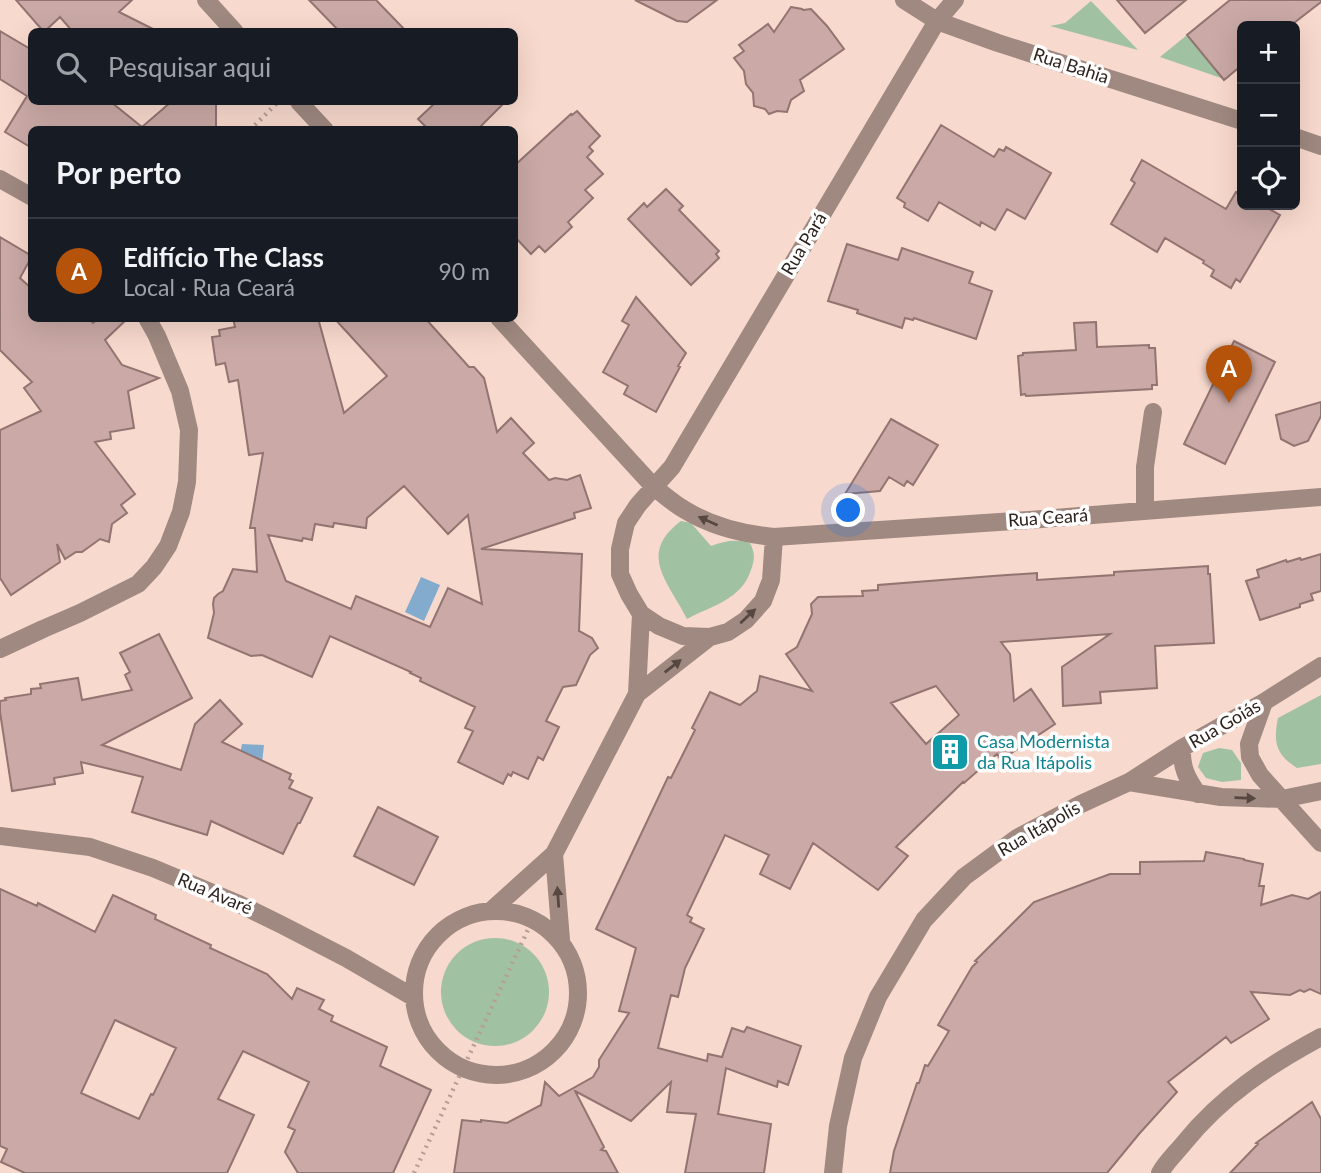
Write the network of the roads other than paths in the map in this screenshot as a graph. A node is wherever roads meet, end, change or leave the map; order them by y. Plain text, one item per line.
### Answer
1 (206, 0) edge
2 (904, 0) edge
3 (955, 0) edge
4 (937, 21) junction
5 (231, 28) edge
6 (302, 105) edge
7 (1237, 119) edge
8 (321, 126) edge
9 (1300, 140) edge
10 (1321, 146) edge
11 (0, 179) edge
12 (28, 195) edge
13 (149, 322) edge
14 (503, 322) edge
15 (1153, 412) dead end
16 (654, 487) junction
17 (1321, 497) edge
18 (1145, 511) junction
19 (774, 537) junction
20 (641, 614) junction
21 (710, 637) junction
22 (0, 649) edge
23 (1321, 666) edge
24 (637, 694) junction
25 (1264, 702) junction
26 (1182, 748) junction
27 (1129, 782) junction
28 (1321, 791) edge
29 (1198, 794) junction
30 (1282, 799) junction
31 (0, 836) edge
32 (1321, 843) edge
33 (554, 854) junction
34 (493, 909) junction
35 (561, 940) junction
36 (413, 997) junction
37 (1321, 1037) edge
38 (833, 1173) edge
39 (1160, 1173) edge

1 - 5 street
2 - 4 street, Rua Bahia
3 - 4 street, Rua Pará
4 - 7 street, Rua Bahia
4 - 16 street, Rua Pará
6 - 8 street
9 - 10 street
11 - 12 street
13 - 22 street
14 - 16 street
15 - 18 street
19 -> 16 street, Rua Ceará
16 - 20 street, Rua Pará
17 - 18 street, Rua Ceará
18 - 19 street, Rua Ceará
21 -> 19 street
20 - 21 street
20 - 24 street
24 -> 21 street
23 - 25 street, Rua Goiás
24 - 33 street
25 - 26 street, Rua Goiás
25 - 30 street
26 - 27 street, Rua Goiás
26 - 29 street
27 - 29 street
27 - 38 street, Rua Itápolis
28 - 30 street
29 -> 30 street
30 - 32 street
31 - 36 street, Rua Avaré
33 - 34 street
35 -> 33 street
34 - 35 street
34 - 36 street
35 - 36 street
37 - 39 street

